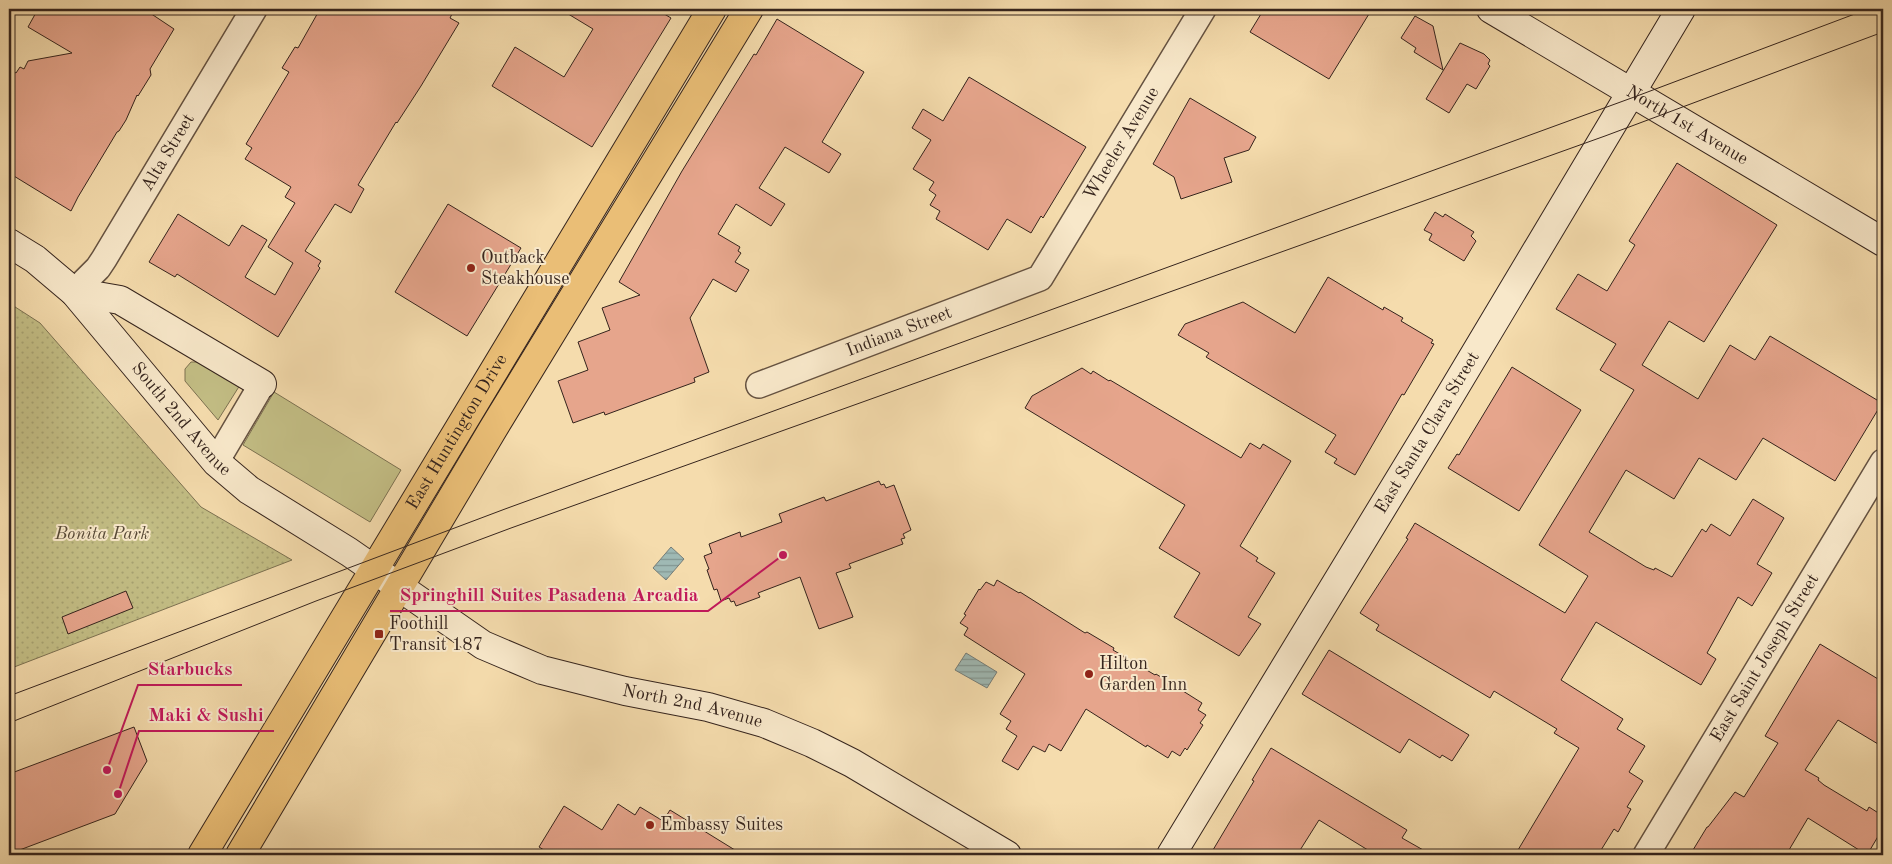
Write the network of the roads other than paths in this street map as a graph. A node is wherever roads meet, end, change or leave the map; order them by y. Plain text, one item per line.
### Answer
1 (254, 9) edge
2 (712, 9) edge
3 (749, 9) edge
4 (1203, 9) edge
5 (1491, 9) edge
6 (1681, 9) edge
7 (1630, 92) junction
8 (1883, 242) edge
9 (9, 243) edge
10 (1040, 278) joint
11 (74, 292) junction
12 (262, 384) joint
13 (759, 385) dead end
14 (216, 462) junction
15 (1883, 462) edge
16 (375, 570) junction
17 (400, 588) junction
18 (202, 855) edge
19 (240, 855) edge
20 (1007, 855) edge
21 (1171, 855) edge
22 (1646, 855) edge

1 - 11 street, Alta Street
2 - 16 main road, East Huntington Drive
3 - 17 main road, East Huntington Drive
4 - 10 street, Wheeler Avenue
5 - 7 street, North 1st Avenue
6 - 7 street, East Santa Clara Street
7 - 8 street, North 1st Avenue
7 - 21 street, East Santa Clara Street
9 - 11 street, South 2nd Avenue
10 - 13 street, Indiana Street
11 - 12 street
11 - 14 street, South 2nd Avenue
12 - 14 street
14 - 16 street, South 2nd Avenue
15 - 22 street, East Saint Joseph Street
16 - 17 street, North 2nd Avenue
16 - 18 main road, East Huntington Drive
17 - 19 main road, East Huntington Drive
17 - 20 street, North 2nd Avenue

